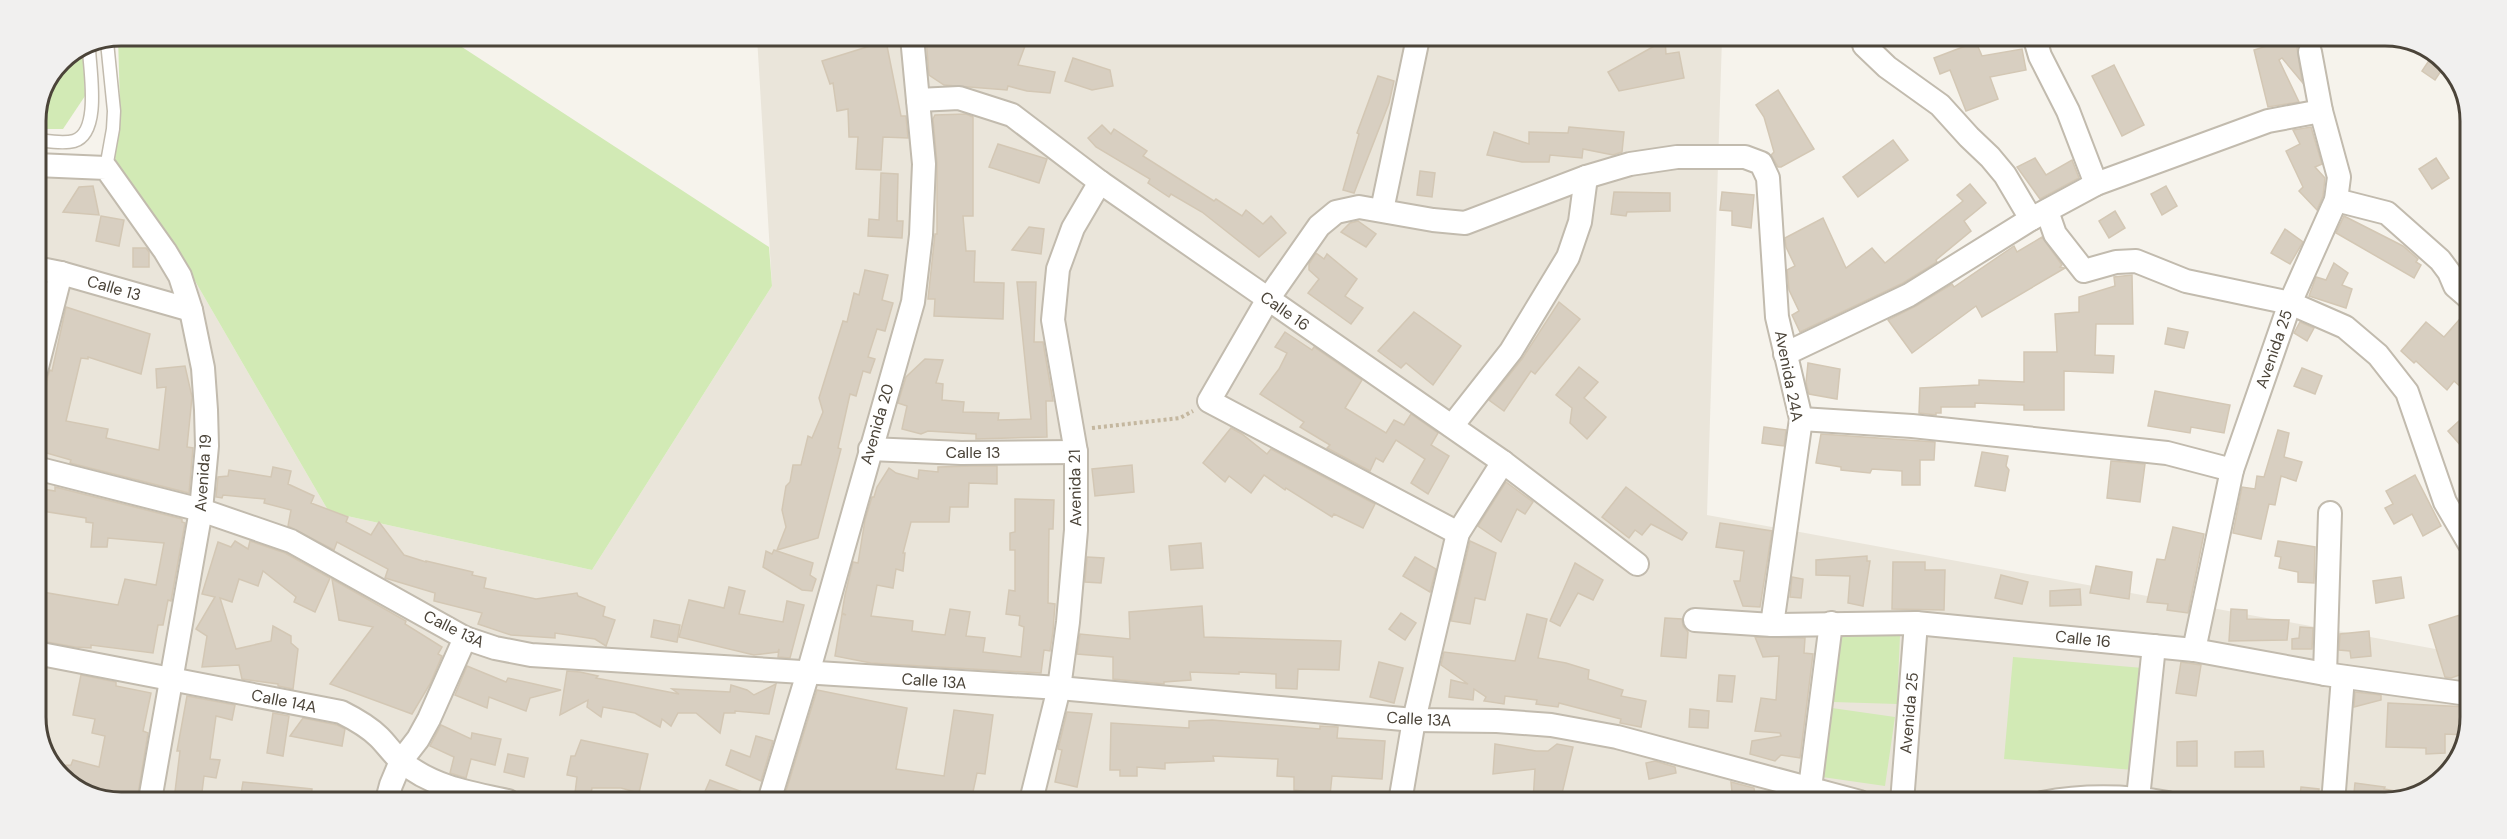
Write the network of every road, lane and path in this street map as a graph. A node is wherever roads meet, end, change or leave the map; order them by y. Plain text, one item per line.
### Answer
1 (913, 47) edge
2 (1416, 47) edge
3 (1866, 47) edge
4 (2037, 47) edge
5 (108, 48) edge
6 (2310, 52) dead end
7 (89, 54) edge
8 (918, 100) junction
9 (2321, 111) junction
10 (47, 141) edge
11 (47, 165) edge
12 (106, 168) junction
13 (1586, 177) junction
14 (1100, 182) junction
15 (2096, 184) junction
16 (2336, 200) junction
17 (1382, 210) junction
18 (2039, 215) junction
19 (47, 270) edge
20 (61, 273) junction
21 (2460, 291) edge
22 (1268, 299) junction
23 (2290, 303) junction
24 (191, 310) junction
25 (47, 328) edge
26 (1785, 354) junction
27 (1209, 401) junction
28 (1801, 419) junction
29 (1452, 426) junction
30 (1073, 429) junction
31 (870, 449) junction
32 (1076, 452) junction
33 (1503, 462) junction
34 (2232, 470) junction
35 (47, 471) edge
36 (201, 510) junction
37 (2330, 513) dead end
38 (2460, 528) edge
39 (1458, 533) junction
40 (1637, 564) dead end
41 (1695, 620) dead end
42 (1831, 623) junction
43 (1916, 623) junction
44 (1772, 625) junction
45 (465, 638) junction
46 (2154, 646) junction
47 (2194, 650) junction
48 (47, 655) edge
49 (808, 673) junction
50 (2334, 676) junction
51 (172, 678) junction
52 (1059, 688) junction
53 (2460, 693) edge
54 (1414, 720) junction
55 (401, 761) junction
56 (1810, 788) junction
57 (151, 792) edge
58 (389, 792) edge
59 (467, 792) edge
60 (772, 792) edge
61 (1033, 792) edge
62 (1402, 792) edge
63 (1824, 792) edge
64 (1903, 792) edge
65 (2139, 792) edge
66 (2333, 792) edge

1 - 8 street, Avenida 20
2 - 17 street
3 - 18 street
4 - 15 street
5 - 12 lane
6 - 9 street, Avenida 25
7 - 10 lane
8 - 14 street, Calle 16
8 - 31 street, Avenida 20
9 - 15 street
9 - 16 street, Avenida 25
11 - 12 street
12 - 24 street, Avenida 19
13 - 17 street
13 - 26 street, Avenida 24A
13 - 29 street
14 - 22 street, Calle 16
14 - 30 street, Avenida 21
15 - 18 street
16 - 21 street
16 - 23 street, Avenida 25
17 - 22 street
18 - 23 street
18 - 26 street
19 - 20 street, Calle 13
20 - 24 street, Calle 13
20 - 25 street
22 - 27 street
22 - 29 street, Calle 16
23 - 34 street, Avenida 25
23 - 38 street
24 - 36 street, Avenida 19
26 - 28 street, Avenida 24A
27 - 30 path
27 - 39 street
28 - 34 street
28 - 44 street, Avenida 24A
29 - 33 street, Calle 16
30 - 32 street, Avenida 21
31 - 32 street, Calle 13
31 - 49 street, Avenida 20
32 - 52 street, Avenida 21
33 - 39 street
33 - 40 street, Calle 16
34 - 47 street, Avenida 25
35 - 36 street, Calle 13A
36 - 45 street, Calle 13A
36 - 51 street, Avenida 19
37 - 50 street
39 - 54 street
41 - 44 street, Calle 16
42 - 43 street, Calle 16
42 - 44 street, Calle 16
42 - 56 street
43 - 46 street, Calle 16
43 - 64 street, Avenida 25
45 - 49 street, Calle 13A
45 - 55 street
46 - 47 street, Calle 16
46 - 65 street
47 - 50 street, Calle 16
48 - 51 street, Calle 14A
49 - 52 street, Calle 13A
49 - 60 street, Avenida 20
50 - 53 street, Calle 16
50 - 66 street
51 - 55 street, Calle 14A
51 - 57 street, Avenida 19
52 - 54 street, Calle 13A
52 - 61 street, Avenida 21
54 - 56 street, Calle 13A
54 - 62 street
55 - 58 street
55 - 59 street, Calle 14A
56 - 63 street, Calle 13A

